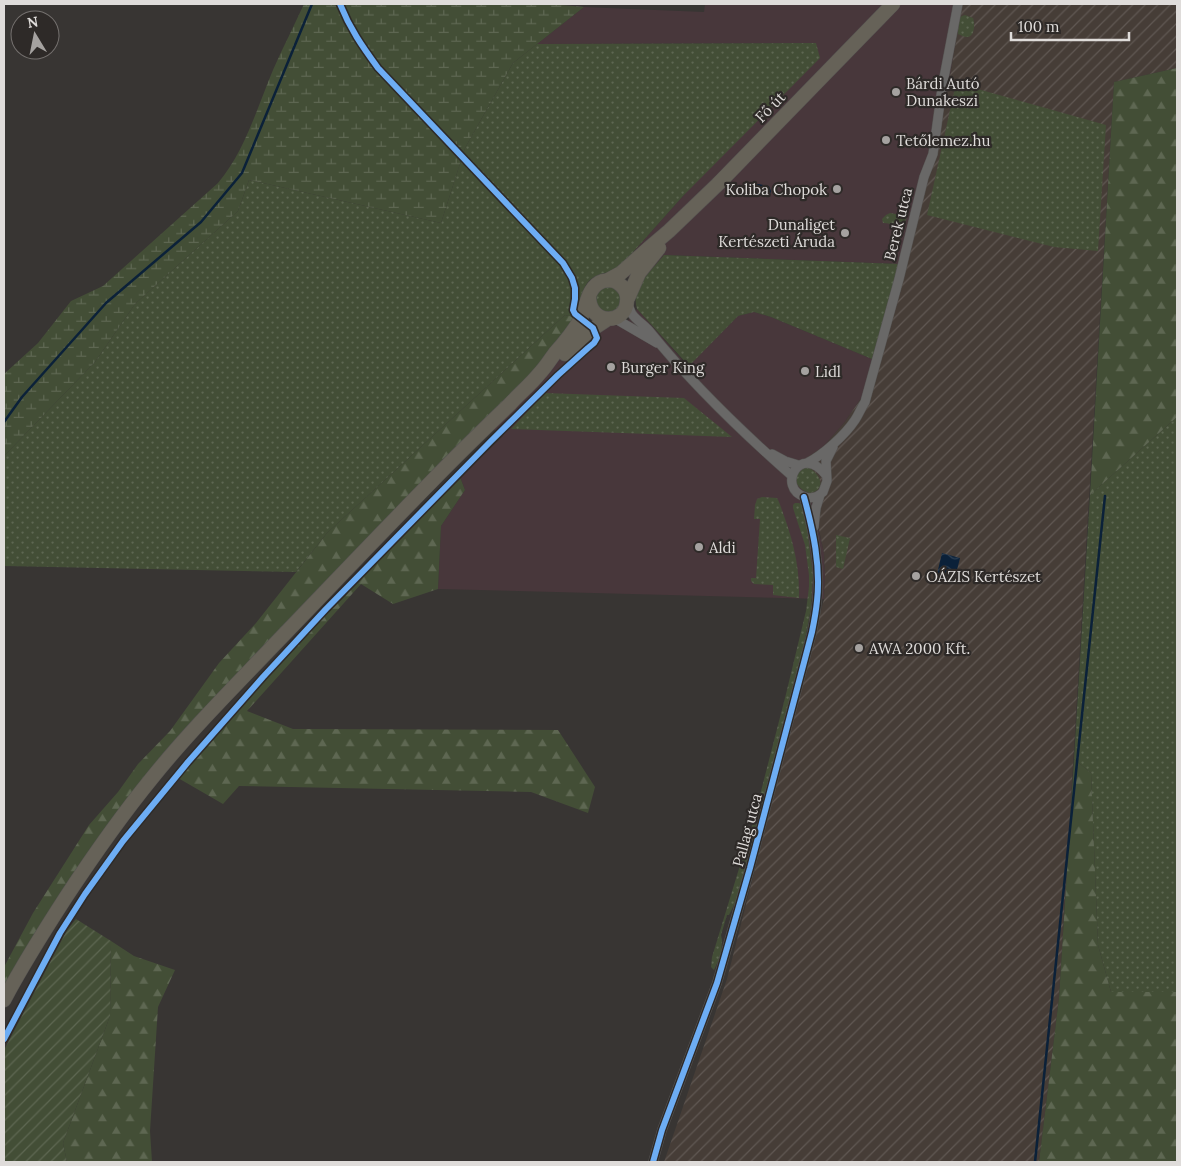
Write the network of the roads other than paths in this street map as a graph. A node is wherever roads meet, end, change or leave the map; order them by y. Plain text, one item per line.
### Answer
1 (893, 4) edge
2 (958, 4) edge
3 (670, 231) junction
4 (608, 280) junction
5 (589, 296) junction
6 (628, 301) junction
7 (611, 318) junction
8 (660, 345) junction
9 (539, 374) junction
10 (837, 440) junction
11 (756, 445) junction
12 (802, 464) junction
13 (826, 475) junction
14 (792, 476) junction
15 (820, 495) junction
16 (804, 496) junction
17 (813, 534) junction
18 (4, 1000) edge
19 (653, 1162) edge

1 - 3 main road, Fő út
2 - 10 street, Berek utca
3 - 4 main road, Fő út
3 - 6 main road, Fő út
4 - 5 main road
4 - 6 main road
5 - 7 main road
5 - 9 main road
6 - 7 main road
6 - 8 street
7 - 8 street
7 - 9 main road
8 - 11 street
9 - 18 main road
10 - 12 street, Berek utca
10 - 13 street, Berek utca
11 - 12 street
11 - 14 street
12 - 13 street
12 - 14 street
13 - 15 street
14 - 16 street
15 - 16 street
15 - 17 street, Pallag utca
16 - 17 street, Pallag utca
17 - 19 street, Pallag utca

